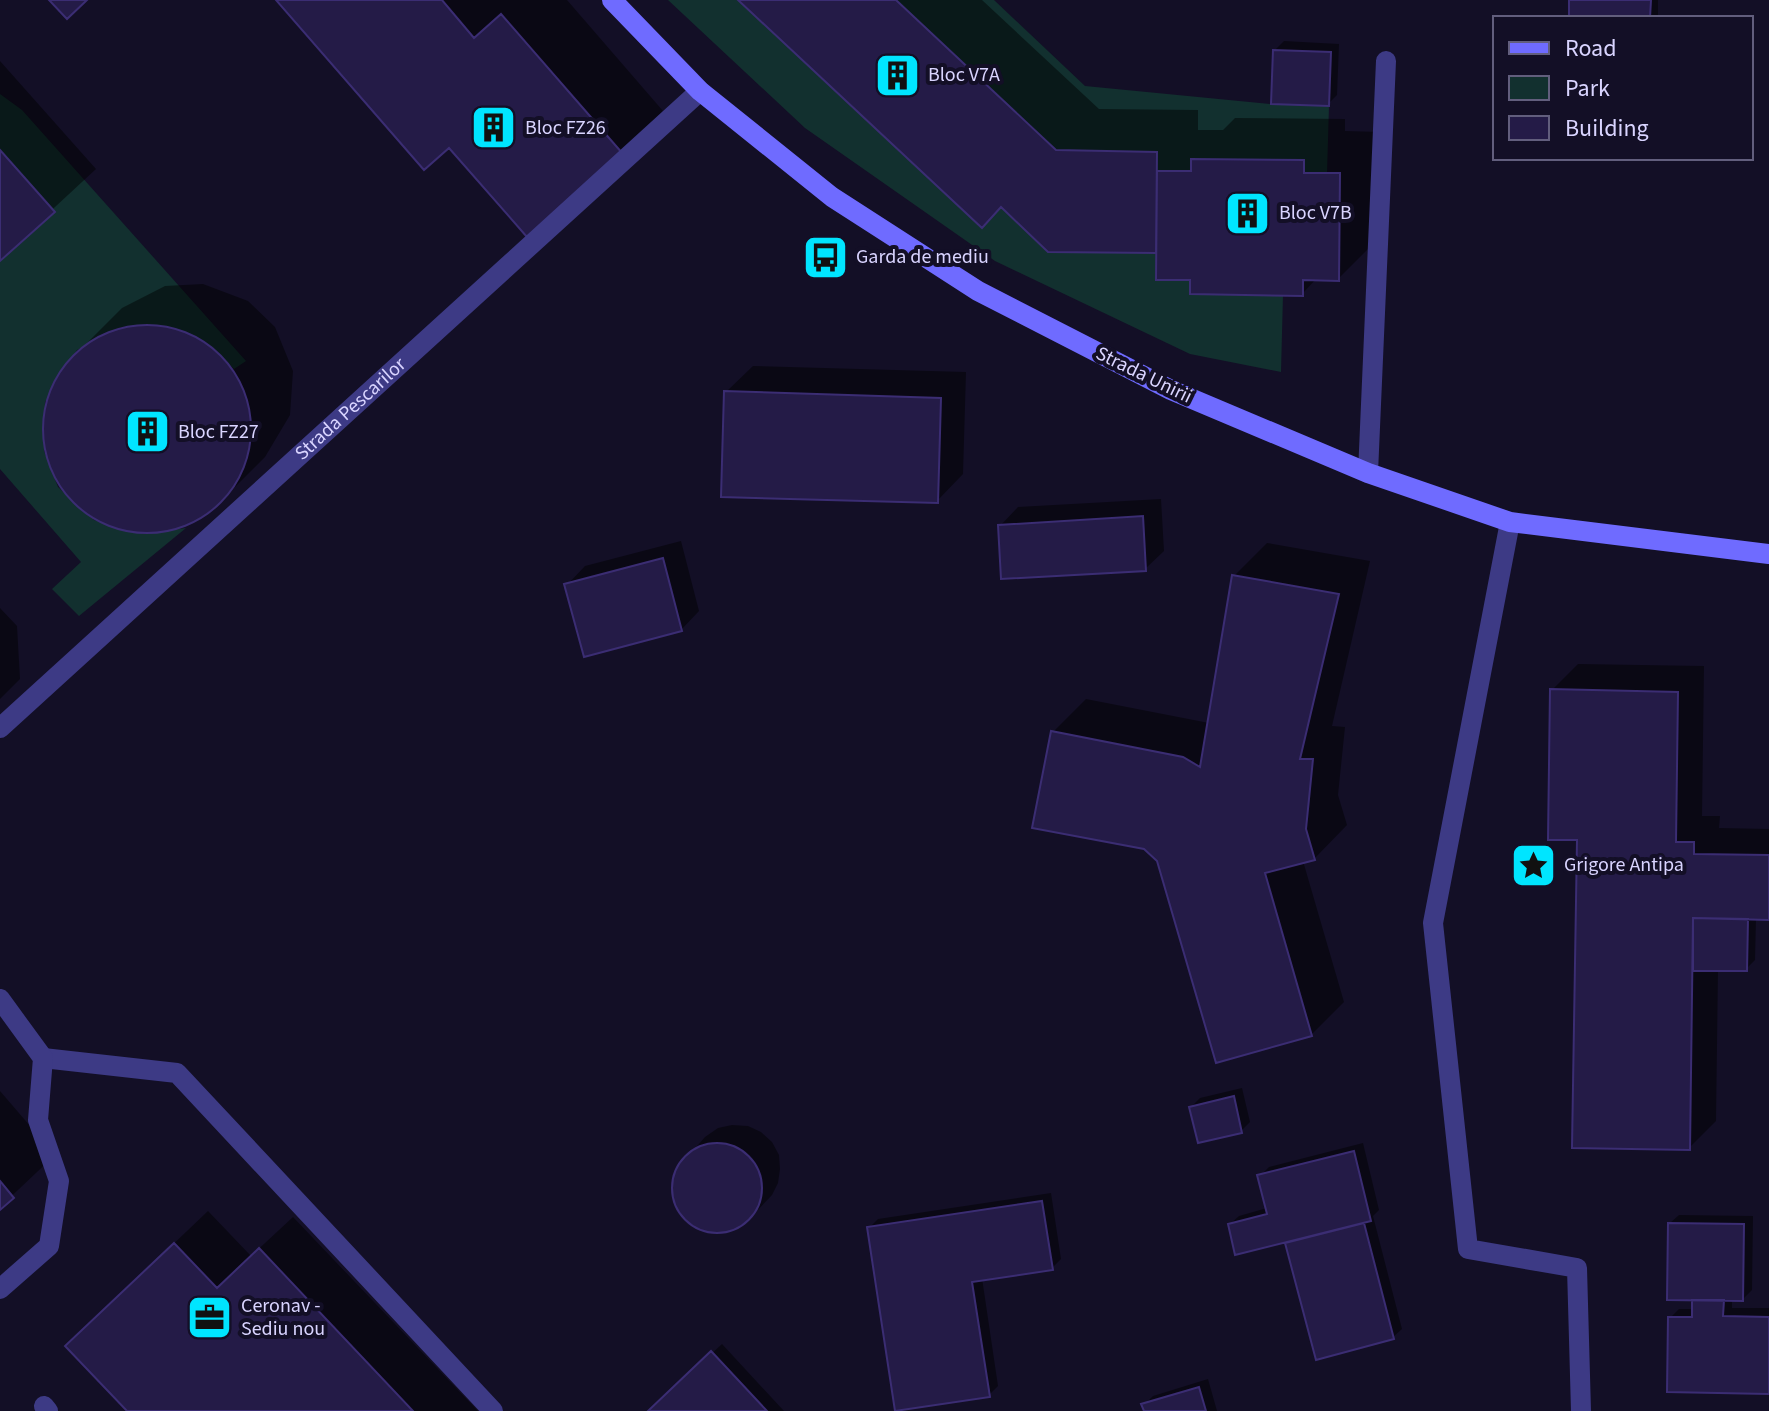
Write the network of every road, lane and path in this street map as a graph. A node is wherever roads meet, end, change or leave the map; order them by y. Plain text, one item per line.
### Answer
1 (612, 0) edge
2 (1386, 61) dead end
3 (700, 91) junction
4 (1368, 473) junction
5 (1510, 522) junction
6 (1769, 554) edge
7 (0, 728) edge
8 (0, 999) edge
9 (43, 1058) junction
10 (0, 1289) edge
11 (493, 1411) edge
12 (1581, 1411) edge

1 - 3 street, Strada Unirii
2 - 4 street
3 - 4 street, Strada Unirii
3 - 7 street, Strada Pescarilor
4 - 5 street, Strada Unirii
5 - 6 street, Strada Unirii
5 - 12 street
8 - 9 street
9 - 10 street
9 - 11 street

